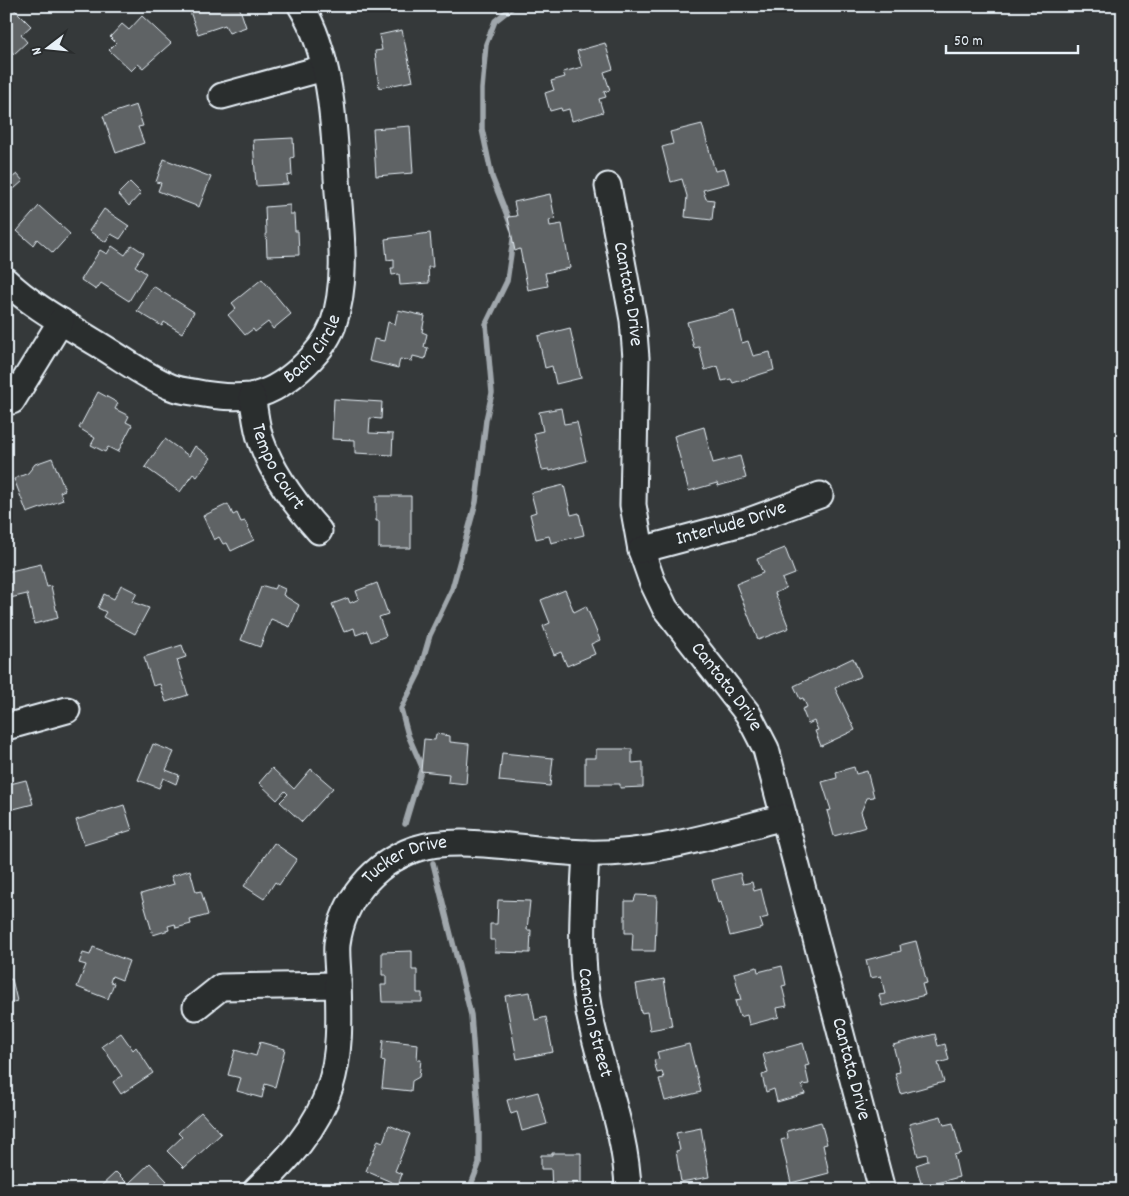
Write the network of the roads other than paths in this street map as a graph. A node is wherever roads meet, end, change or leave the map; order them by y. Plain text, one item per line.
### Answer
1 (300, 6) edge
2 (324, 68) junction
3 (222, 96) dead end
4 (608, 186) dead end
5 (6, 281) edge
6 (61, 321) junction
7 (252, 396) junction
8 (12, 401) dead end
9 (820, 495) dead end
10 (319, 531) dead end
11 (641, 550) junction
12 (67, 710) dead end
13 (6, 727) edge
14 (784, 817) junction
15 (586, 853) junction
16 (338, 985) junction
17 (196, 1007) dead end
18 (256, 1190) edge
19 (628, 1190) edge
20 (882, 1190) edge

1 - 2 street, Bach Circle
2 - 3 street
2 - 7 street, Bach Circle
4 - 11 street, Cantata Drive
5 - 6 street, Bach Circle
6 - 7 street, Bach Circle
6 - 8 street
7 - 10 street, Tempo Court
9 - 11 street, Interlude Drive
11 - 14 street, Cantata Drive
12 - 13 street
14 - 15 street, Tucker Drive
14 - 20 street, Cantata Drive
15 - 16 street, Tucker Drive
15 - 19 street, Cancion Street
16 - 17 street
16 - 18 street, Tucker Drive

